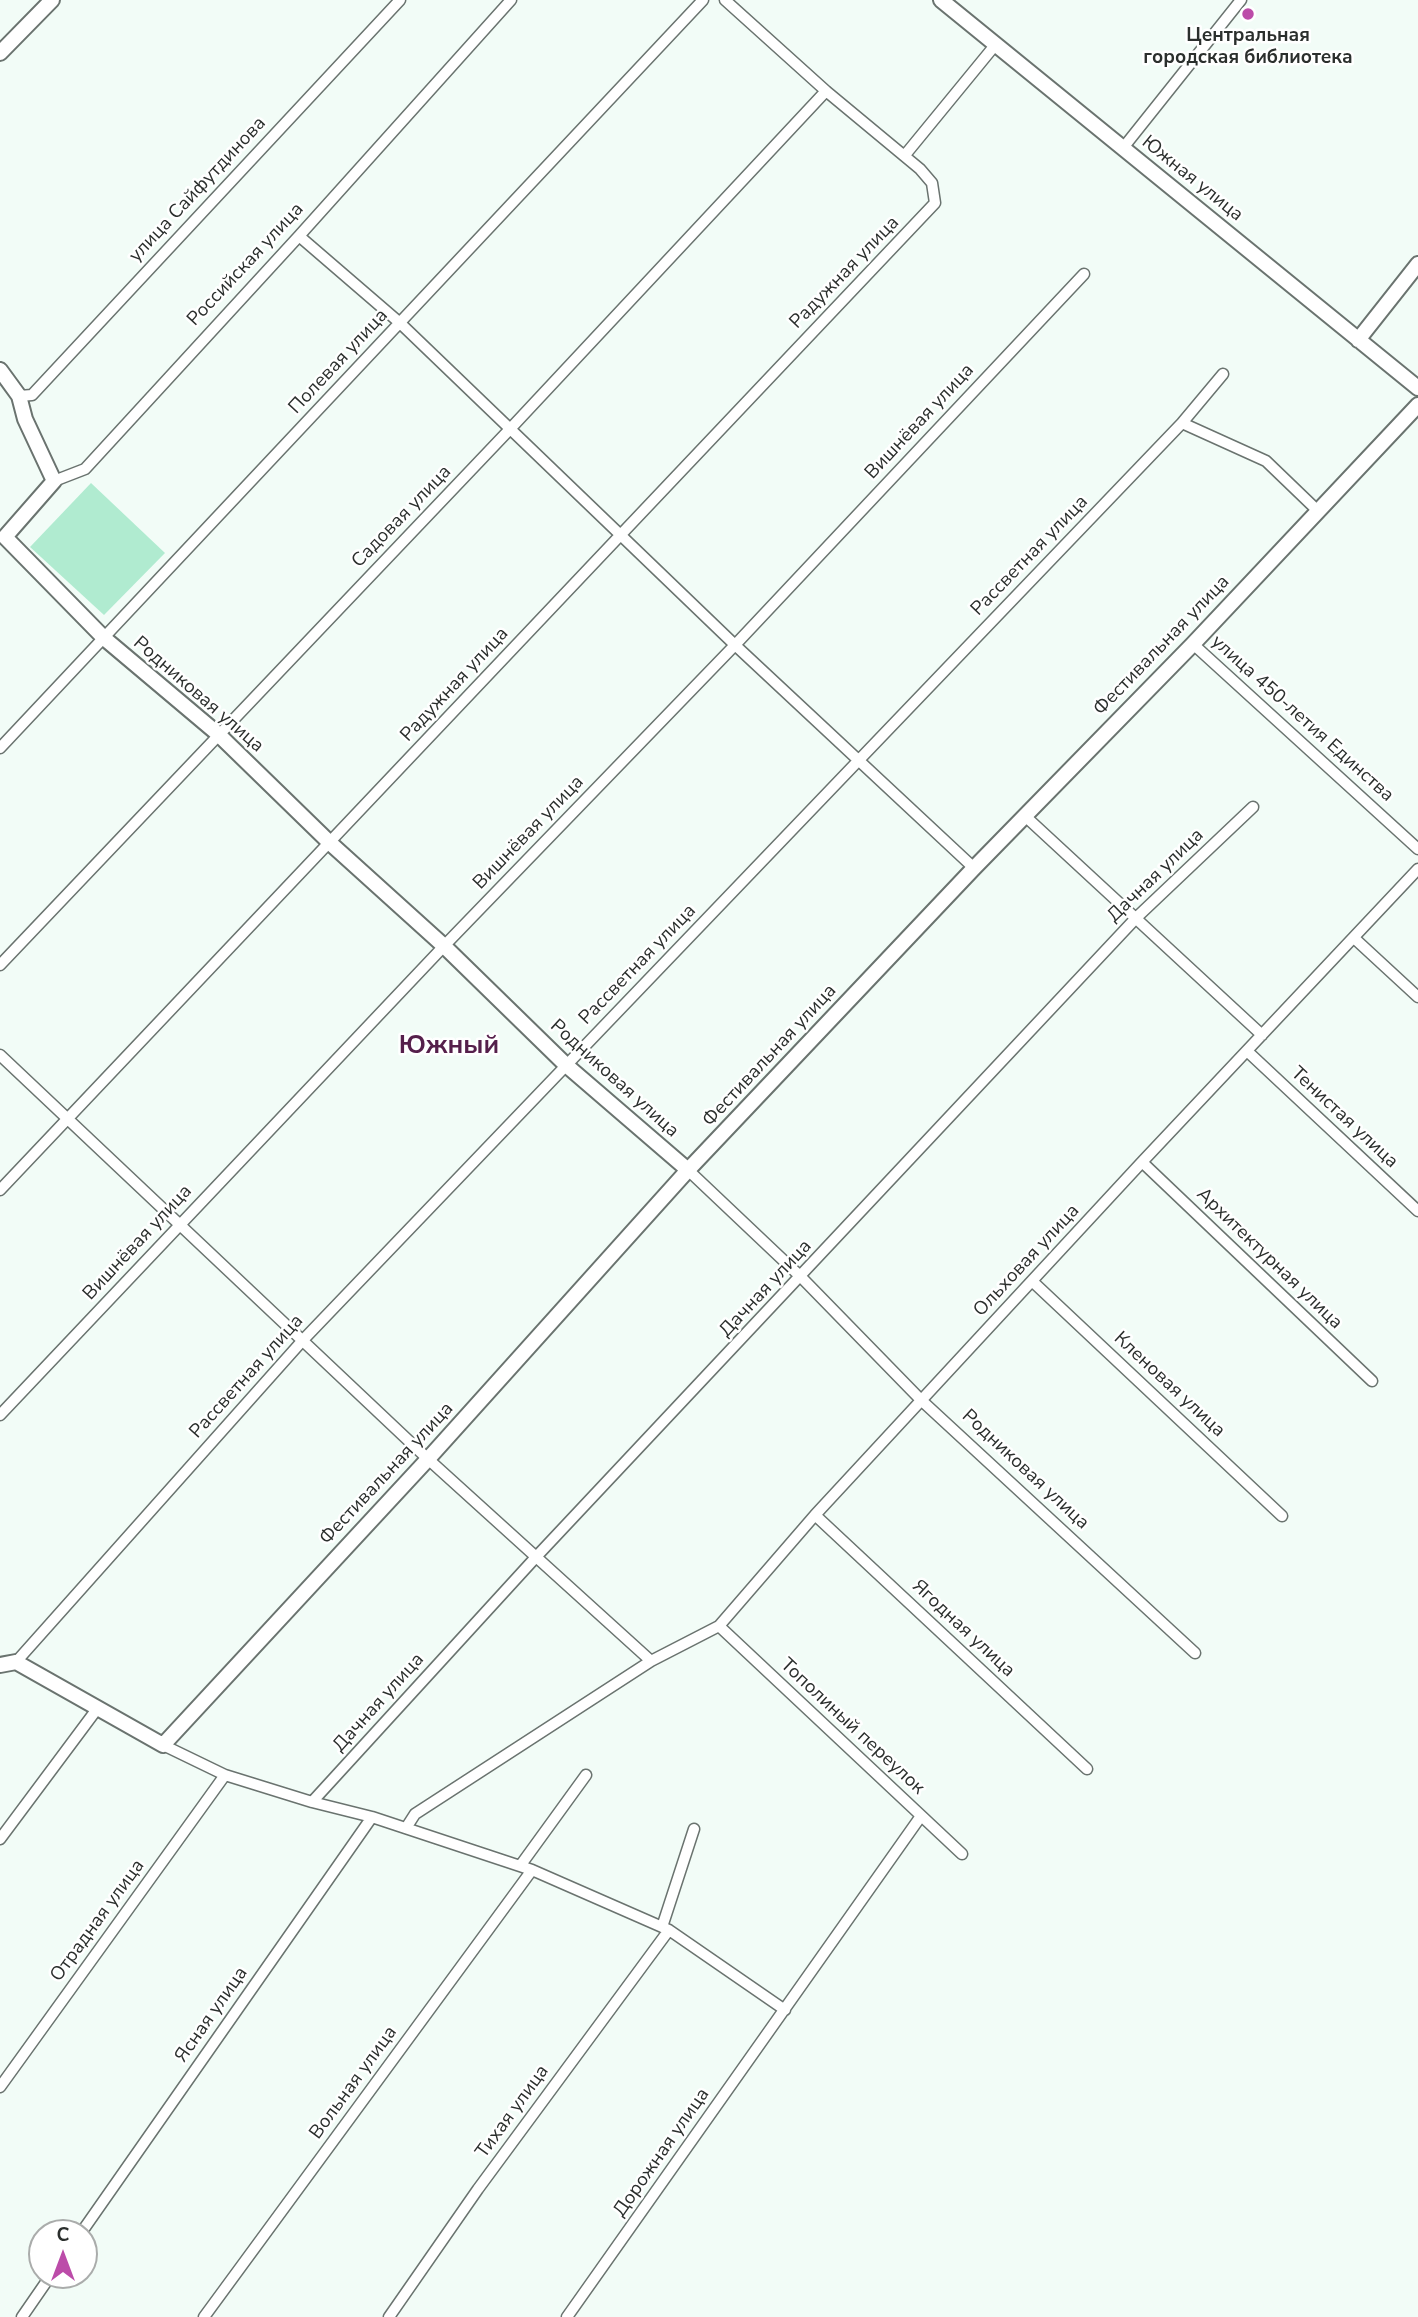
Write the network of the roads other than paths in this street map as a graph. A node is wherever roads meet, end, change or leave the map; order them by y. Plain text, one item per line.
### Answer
1 (52, 0) edge
2 (400, 0) edge
3 (511, 0) edge
4 (703, 0) edge
5 (725, 0) edge
6 (941, 0) edge
7 (1241, 0) edge
8 (996, 44) junction
9 (0, 53) edge
10 (826, 91) junction
11 (1123, 148) junction
12 (905, 155) junction
13 (299, 236) junction
14 (1418, 264) edge
15 (1084, 274) dead end
16 (400, 323) junction
17 (1358, 340) junction
18 (0, 370) edge
19 (1223, 374) dead end
20 (1418, 388) edge
21 (19, 396) junction
22 (1418, 405) edge
23 (1182, 422) junction
24 (511, 428) junction
25 (54, 481) junction
26 (1319, 512) junction
27 (620, 534) junction
28 (3, 540) edge
29 (104, 638) junction
30 (1193, 643) junction
31 (735, 645) junction
32 (218, 734) junction
33 (0, 748) edge
34 (858, 761) junction
35 (1253, 807) dead end
36 (1025, 816) junction
37 (330, 843) junction
38 (1418, 849) edge
39 (974, 868) junction
40 (1418, 869) edge
41 (1138, 918) junction
42 (1354, 938) junction
43 (444, 946) junction
44 (0, 965) edge
45 (1418, 997) edge
46 (1262, 1035) junction
47 (1247, 1051) junction
48 (0, 1055) edge
49 (566, 1065) junction
50 (68, 1119) junction
51 (1142, 1162) junction
52 (688, 1170) junction
53 (0, 1190) edge
54 (1418, 1211) edge
55 (179, 1224) junction
56 (801, 1277) junction
57 (1032, 1281) junction
58 (303, 1340) junction
59 (1372, 1381) dead end
60 (922, 1400) junction
61 (0, 1415) edge
62 (428, 1459) junction
63 (815, 1515) junction
64 (1282, 1516) dead end
65 (536, 1557) junction
66 (719, 1626) junction
67 (1195, 1653) dead end
68 (651, 1661) junction
69 (16, 1662) junction
70 (0, 1665) edge
71 (97, 1709) junction
72 (163, 1745) junction
73 (1087, 1769) dead end
74 (225, 1775) junction
75 (586, 1775) dead end
76 (312, 1802) junction
77 (921, 1816) junction
78 (372, 1817) junction
79 (406, 1828) junction
80 (694, 1829) dead end
81 (0, 1839) edge
82 (962, 1854) dead end
83 (520, 1866) junction
84 (532, 1870) junction
85 (666, 1929) junction
86 (785, 2010) junction
87 (0, 2087) edge
88 (91, 2219) edge
89 (41, 2289) edge
90 (22, 2317) edge
91 (204, 2317) edge
92 (389, 2317) edge
93 (567, 2317) edge

1 - 9 street
2 - 21 street, улица Сайфутдинова
3 - 13 street, Российская улица
4 - 16 street, Полевая улица
5 - 10 street
6 - 8 street, Южная улица
7 - 11 street
8 - 11 street, Южная улица
8 - 12 street
10 - 12 street
10 - 24 street, Садовая улица
11 - 17 street, Южная улица
12 - 27 street, Радужная улица
13 - 16 street
13 - 25 street, Российская улица
14 - 17 street
15 - 31 street, Вишнёвая улица
16 - 24 street
16 - 29 street, Полевая улица
17 - 20 street, Южная улица
18 - 21 street
19 - 23 street, Рассветная улица
21 - 25 street
22 - 26 street, Фестивальная улица
23 - 26 street
23 - 34 street, Рассветная улица
24 - 27 street
24 - 32 street, Садовая улица
25 - 28 street, Российская улица
26 - 30 street, Фестивальная улица
27 - 31 street
27 - 37 street, Радужная улица
28 - 29 street, Родниковая улица
29 - 32 street, Родниковая улица
29 - 33 street, Полевая улица
30 - 36 street, Фестивальная улица
30 - 38 street, улица 450-летия Единства
31 - 34 street
31 - 43 street, Вишнёвая улица
32 - 37 street, Родниковая улица
32 - 44 street, Садовая улица
34 - 39 street
34 - 49 street, Рассветная улица
35 - 41 street, Дачная улица
36 - 39 street, Фестивальная улица
36 - 41 street
37 - 43 street, Родниковая улица
37 - 50 street, Радужная улица
39 - 52 street, Фестивальная улица
40 - 42 street, Ольховая улица
41 - 46 street
41 - 56 street, Дачная улица
42 - 45 street
42 - 46 street, Ольховая улица
43 - 49 street, Родниковая улица
43 - 55 street, Вишнёвая улица
46 - 47 street, Ольховая улица
47 - 51 street, Ольховая улица
47 - 54 street, Тенистая улица
48 - 50 street
49 - 52 street, Родниковая улица
49 - 58 street, Рассветная улица
50 - 53 street, Радужная улица
50 - 55 street
51 - 57 street, Ольховая улица
51 - 59 street, Архитектурная улица
52 - 56 street, Родниковая улица
52 - 62 street, Фестивальная улица
55 - 58 street
55 - 61 street, Вишнёвая улица
56 - 60 street, Родниковая улица
56 - 65 street, Дачная улица
57 - 60 street, Ольховая улица
57 - 64 street, Кленовая улица
58 - 62 street
58 - 69 street, Рассветная улица
60 - 63 street, Ольховая улица
60 - 67 street, Родниковая улица
62 - 65 street
62 - 72 street, Фестивальная улица
63 - 66 street, Ольховая улица
63 - 73 street, Ягодная улица
65 - 68 street
65 - 76 street, Дачная улица
66 - 68 street, Ольховая улица
66 - 77 street, Тополиный переулок
68 - 79 street, Ольховая улица
69 - 70 street
69 - 71 street
71 - 72 street
71 - 81 street
72 - 74 street
74 - 76 street
74 - 87 street, Отрадная улица
75 - 83 street
76 - 78 street
77 - 82 street, Тополиный переулок
77 - 86 street, Дорожная улица
78 - 79 street
78 - 88 street, Ясная улица
79 - 83 street
80 - 85 street, Тихая улица
83 - 84 street
84 - 85 street
84 - 91 street, Вольная улица
85 - 86 street
85 - 92 street, Тихая улица
86 - 93 street, Дорожная улица
89 - 90 street

